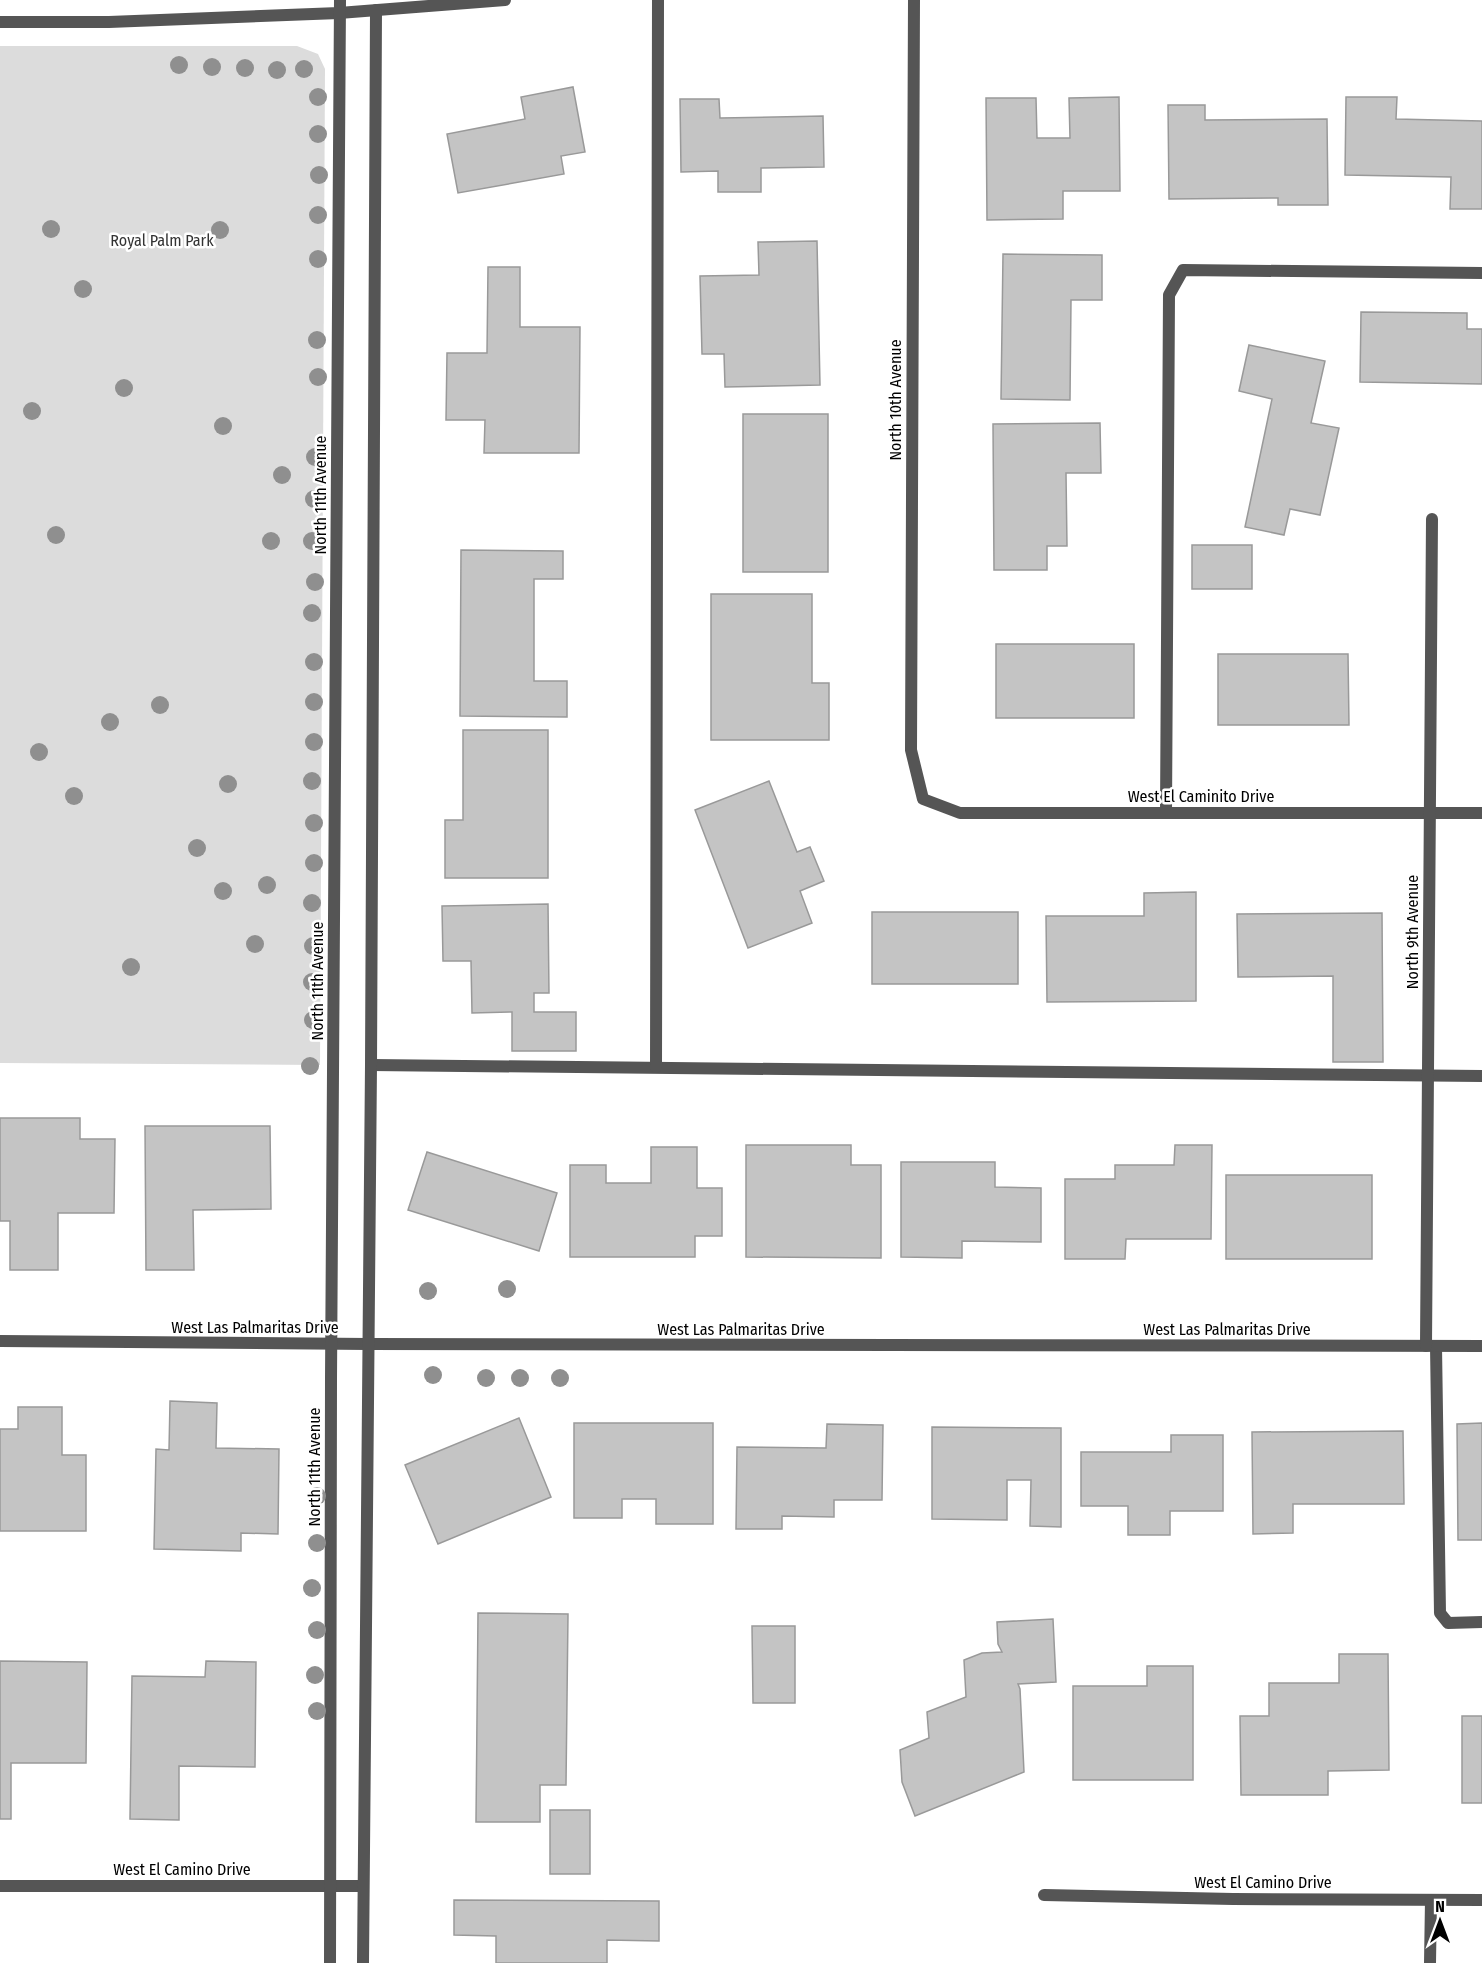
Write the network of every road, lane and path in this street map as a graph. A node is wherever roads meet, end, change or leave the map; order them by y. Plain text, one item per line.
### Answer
1 (340, 0) edge
2 (504, 0) edge
3 (658, 0) edge
4 (914, 0) edge
5 (396, 4) edge
6 (376, 10) junction
7 (339, 13) junction
8 (0, 22) edge
9 (1482, 273) edge
10 (1432, 519) dead end
11 (923, 799) joint
12 (1166, 813) junction
13 (1430, 813) junction
14 (1482, 813) edge
15 (371, 1065) junction
16 (656, 1067) junction
17 (1482, 1076) edge
18 (1428, 1077) junction
19 (0, 1341) edge
20 (331, 1344) junction
21 (368, 1344) junction
22 (1431, 1346) junction
23 (1482, 1346) edge
24 (1482, 1622) edge
25 (0, 1886) edge
26 (330, 1886) junction
27 (363, 1886) junction
28 (1044, 1895) dead end
29 (1431, 1900) junction
30 (1482, 1900) edge
31 (330, 1963) edge
32 (363, 1963) edge
33 (1431, 1963) edge

1 - 7 street, North 11th Avenue
2 - 5 street
3 - 16 street
4 - 11 street, North 10th Avenue
5 - 6 street
6 - 7 street
6 - 15 street
7 - 8 street
7 - 20 street, North 11th Avenue
9 - 12 street
10 - 13 street, North 9th Avenue
11 - 12 street, West El Caminito Drive
12 - 13 street, West El Caminito Drive
13 - 14 street, West El Caminito Drive
13 - 18 street, North 9th Avenue
15 - 16 street
15 - 21 street
16 - 18 street
17 - 18 street
18 - 22 street, North 9th Avenue
19 - 20 street, West Las Palmaritas Drive
20 - 21 street, West Las Palmaritas Drive
20 - 26 street, North 11th Avenue
21 - 22 street, West Las Palmaritas Drive
21 - 27 street
22 - 23 street, West Las Palmaritas Drive
22 - 24 street, North 9th Avenue
25 - 26 street, West El Camino Drive
26 - 27 street, West El Camino Drive
26 - 31 street, North 11th Avenue
27 - 32 street
28 - 29 street, West El Camino Drive
29 - 30 street, West El Camino Drive
29 - 33 street

